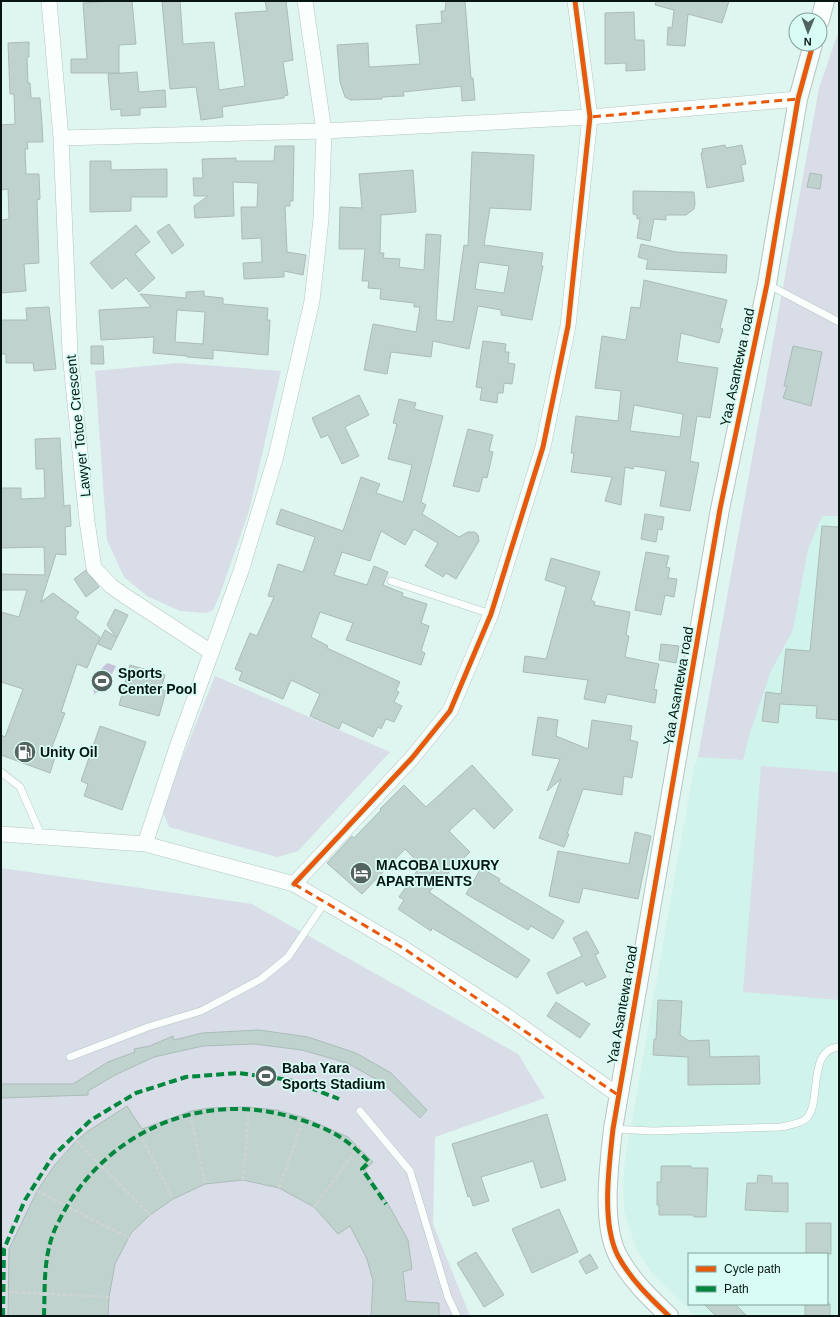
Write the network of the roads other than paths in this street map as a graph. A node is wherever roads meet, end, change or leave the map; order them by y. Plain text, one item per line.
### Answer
1 (49, 1) edge
2 (305, 1) edge
3 (575, 1) edge
4 (825, 1) edge
5 (822, 12) edge
6 (811, 52) edge
7 (798, 99) junction
8 (590, 117) junction
9 (324, 131) junction
10 (61, 138) junction
11 (767, 284) junction
12 (839, 322) edge
13 (391, 581) dead end
14 (491, 614) junction
15 (211, 652) junction
16 (1, 772) edge
17 (1, 834) edge
18 (42, 837) junction
19 (145, 844) junction
20 (294, 884) junction
21 (325, 902) junction
22 (839, 1047) edge
23 (70, 1057) dead end
24 (618, 1095) junction
25 (360, 1111) dead end
26 (613, 1130) junction
27 (457, 1316) edge
28 (669, 1316) edge

1 - 10 street, Lawyer Totoe Crescent
2 - 9 street
3 - 8 street
4 - 5 street
6 - 7 street, Yaa Asantewa road
7 - 8 street
7 - 11 street, Yaa Asantewa road
8 - 9 street
8 - 14 street
9 - 10 street
9 - 15 street
10 - 15 street, Lawyer Totoe Crescent
11 - 12 lane
11 - 24 street, Yaa Asantewa road
13 - 14 lane
14 - 20 street
15 - 19 street
16 - 18 lane
17 - 18 street
18 - 19 street
19 - 20 street
20 - 21 street
21 - 23 lane
21 - 24 street
22 - 26 lane
24 - 26 street, Yaa Asantewa road
25 - 27 lane
26 - 28 street, Yaa Asantewa road

